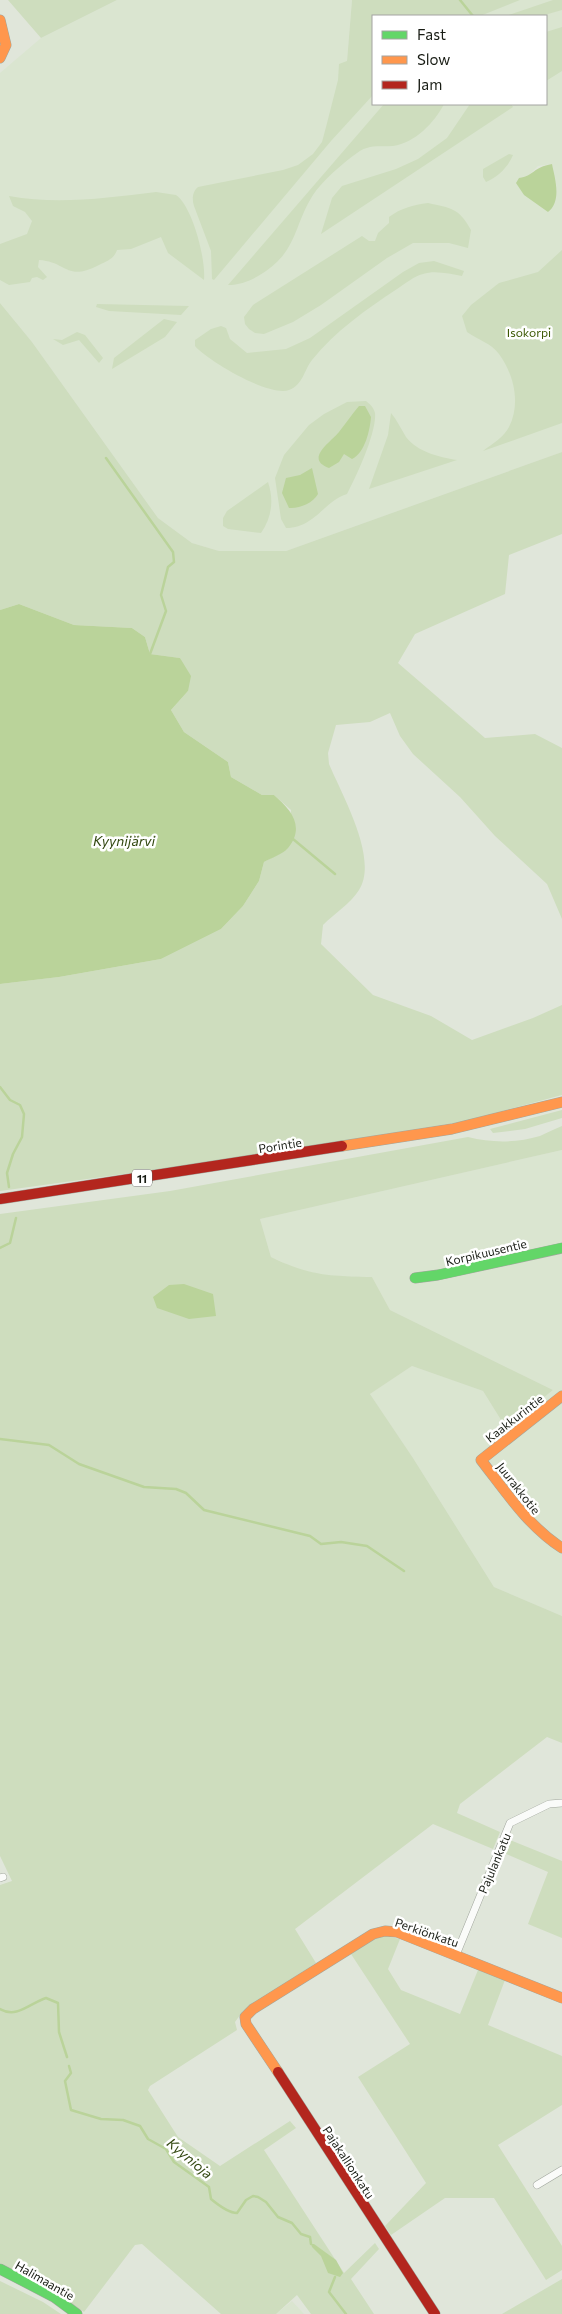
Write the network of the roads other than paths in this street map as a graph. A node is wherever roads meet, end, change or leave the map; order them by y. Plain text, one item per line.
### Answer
1 (0, 20) edge
2 (0, 58) edge
3 (562, 1102) edge
4 (0, 1199) edge
5 (562, 1248) edge
6 (415, 1278) dead end
7 (562, 1396) edge
8 (482, 1460) joint
9 (562, 1548) edge
10 (562, 1803) edge
11 (456, 1955) junction
12 (562, 1998) edge
13 (245, 2021) joint
14 (562, 2170) edge
15 (537, 2185) dead end
16 (0, 2269) edge
17 (77, 2314) edge
18 (435, 2314) edge

1 - 2 main road
3 - 4 main road, Porintie / 11
5 - 6 main road, Korpikuusentie
7 - 8 main road, Kaakkurintie
8 - 9 main road, Juurakkotie
10 - 11 street, Pajulankatu
11 - 12 main road, Perkiönkatu
11 - 13 main road, Perkiönkatu
13 - 18 main road, Pajakallionkatu
14 - 15 street
16 - 17 main road, Halimaantie

